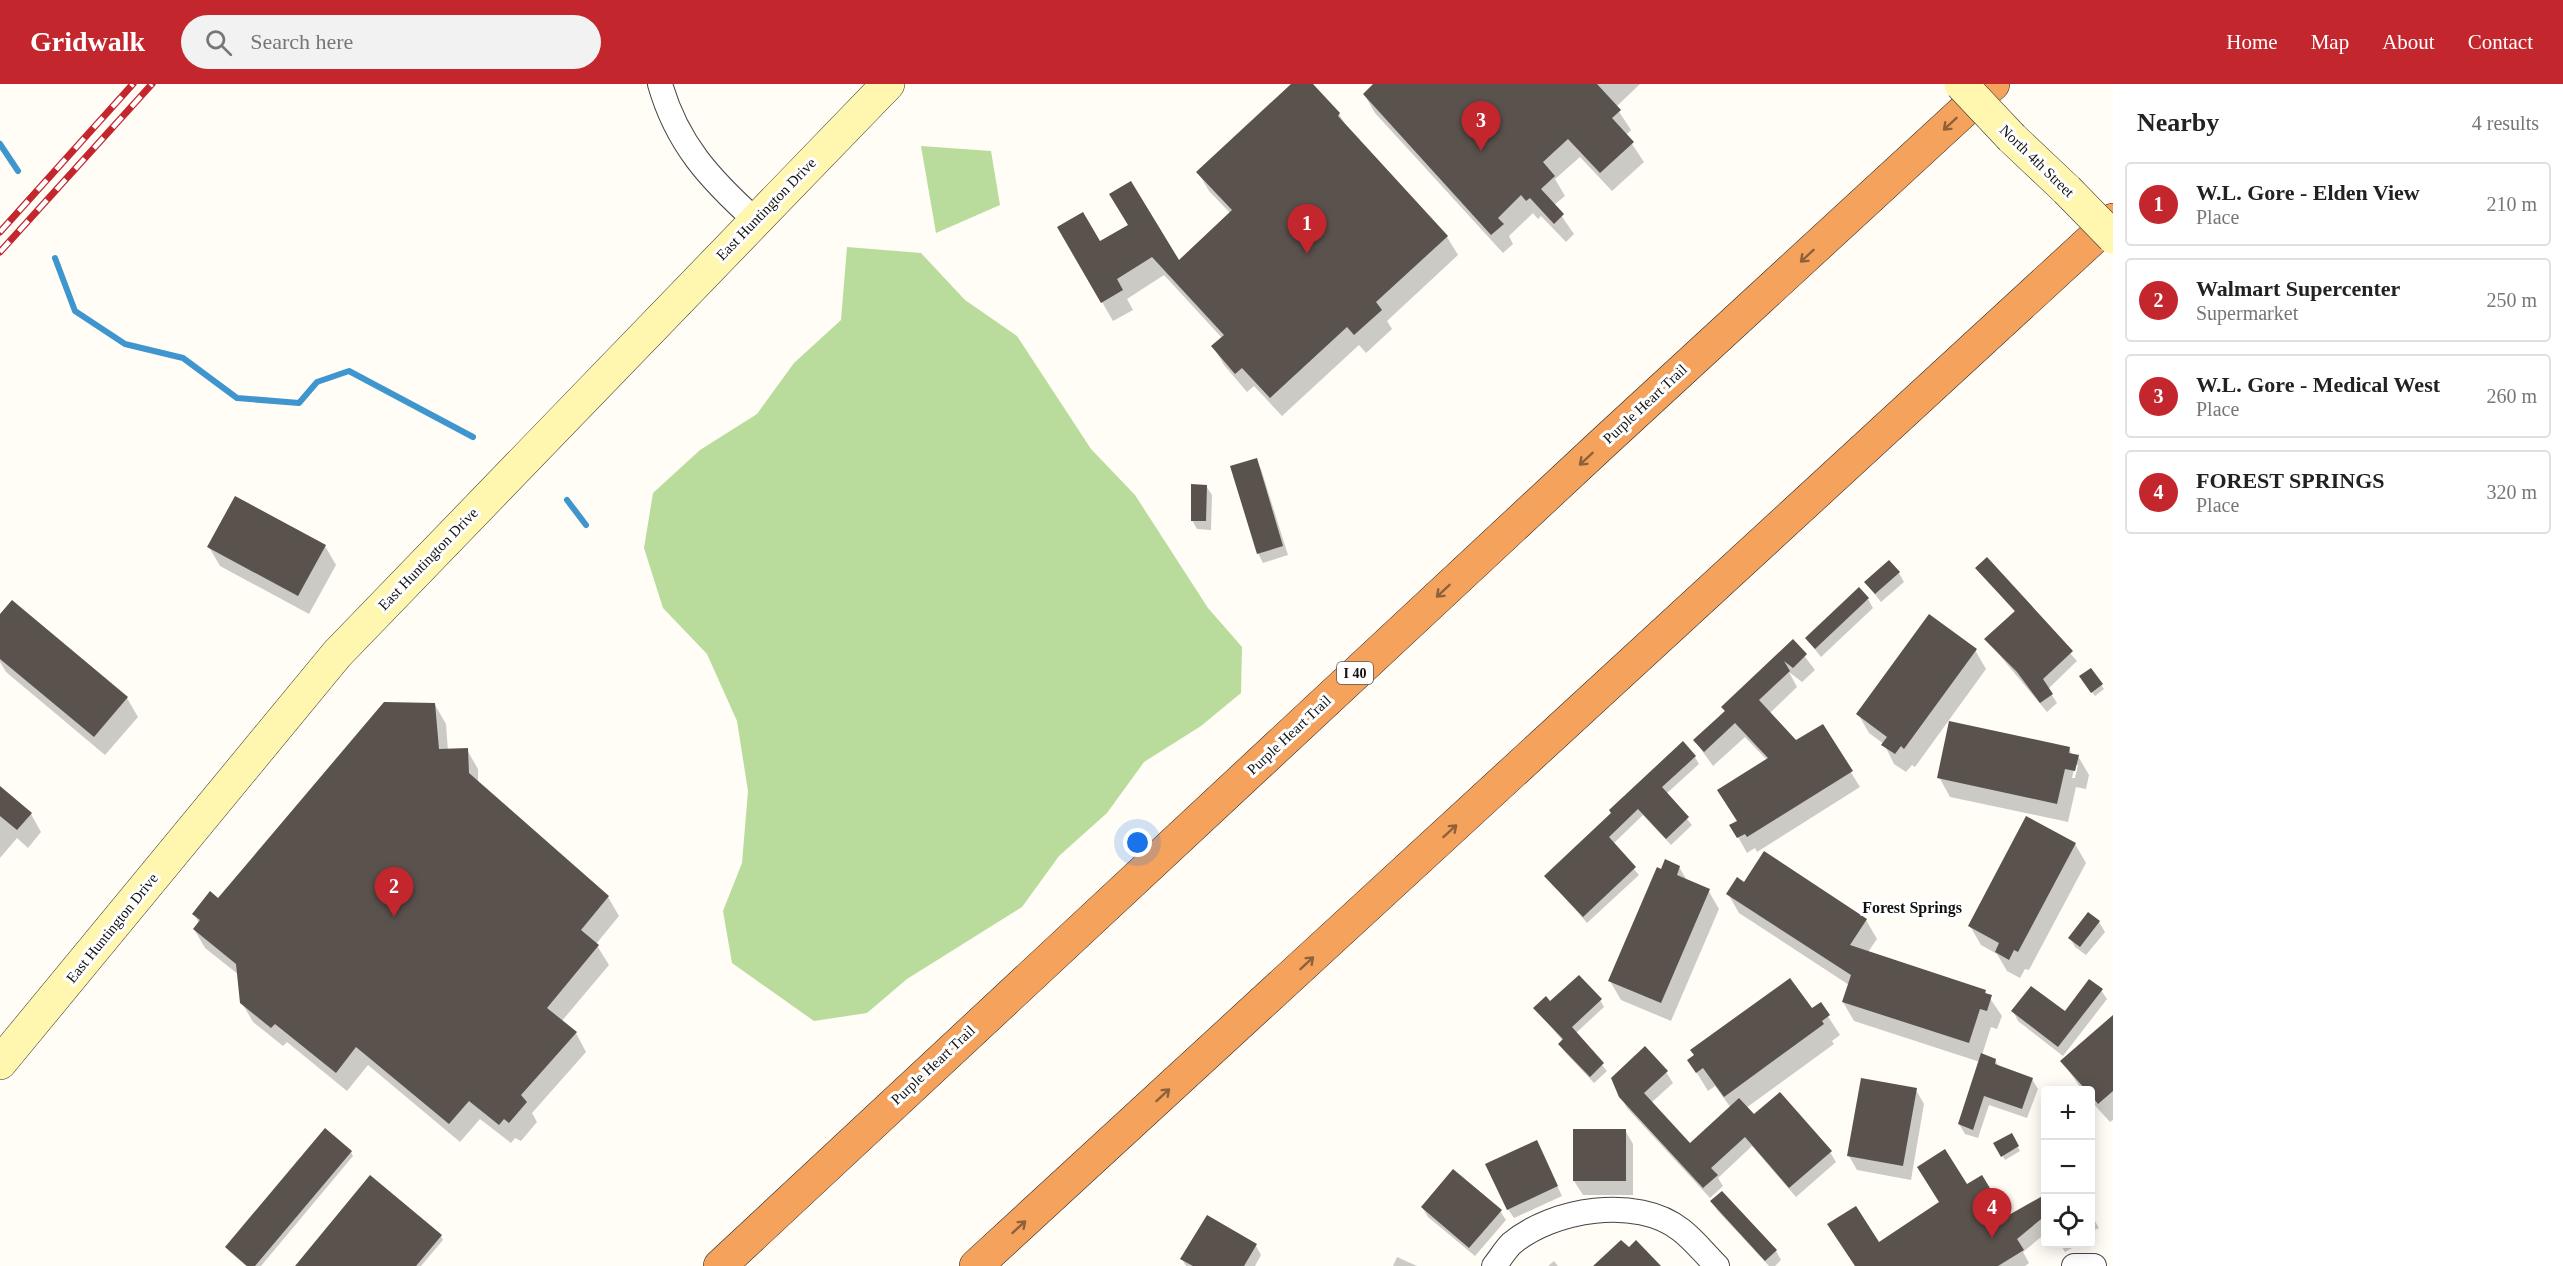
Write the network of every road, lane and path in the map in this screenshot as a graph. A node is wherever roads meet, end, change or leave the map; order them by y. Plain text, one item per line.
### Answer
1 (660, 84) edge
2 (888, 84) edge
3 (1961, 84) edge
4 (1993, 84) edge
5 (755, 220) junction
6 (2113, 220) edge
7 (2113, 237) edge
8 (0, 1063) edge
9 (720, 1266) edge
10 (976, 1266) edge
11 (1494, 1266) edge
12 (1717, 1266) edge
13 (2074, 1266) edge
14 (2094, 1266) edge

1 - 5 street
2 - 5 street, East Huntington Drive
3 - 7 street, North 4th Street, bridge
4 -> 9 highway, Purple Heart Trail / I 40
5 - 8 street, East Huntington Drive
10 -> 6 highway
11 - 12 street
13 - 14 street

